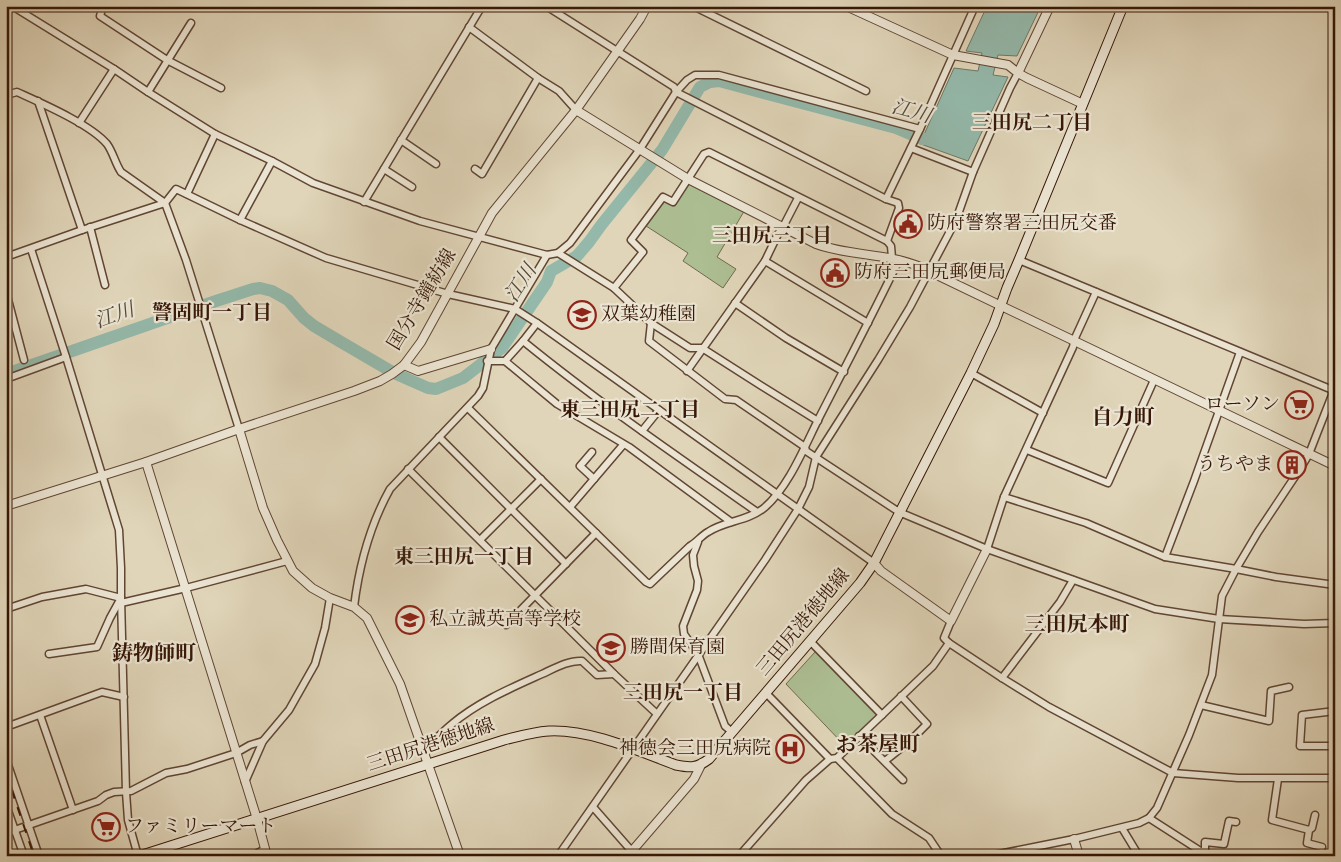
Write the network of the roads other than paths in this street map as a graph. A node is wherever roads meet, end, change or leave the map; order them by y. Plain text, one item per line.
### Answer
1 (12, 6) edge
2 (99, 6) edge
3 (482, 6) edge
4 (546, 6) edge
5 (647, 6) edge
6 (693, 6) edge
7 (846, 6) edge
8 (975, 6) edge
9 (1050, 6) edge
10 (1123, 6) edge
11 (191, 23) dead end
12 (469, 27) junction
13 (617, 52) junction
14 (953, 55) junction
15 (168, 60) junction
16 (114, 69) junction
17 (1018, 73) junction
18 (538, 78) junction
19 (221, 88) dead end
20 (866, 91) dead end
21 (148, 92) junction
22 (676, 92) junction
23 (6, 95) edge
24 (38, 102) junction
25 (1083, 104) junction
26 (576, 110) junction
27 (79, 123) junction
28 (920, 129) junction
29 (215, 134) junction
30 (401, 140) junction
31 (910, 148) junction
32 (640, 149) junction
33 (272, 161) junction
34 (436, 164) dead end
35 (384, 169) junction
36 (475, 169) dead end
37 (973, 172) junction
38 (688, 179) junction
39 (412, 187) dead end
40 (187, 194) junction
41 (798, 198) junction
42 (886, 199) junction
43 (364, 202) junction
44 (165, 203) junction
45 (240, 220) junction
46 (90, 227) junction
47 (783, 227) junction
48 (82, 230) junction
49 (479, 236) junction
50 (886, 242) junction
51 (31, 249) junction
52 (558, 253) junction
53 (547, 255) junction
54 (6, 257) edge
55 (895, 259) junction
56 (1019, 260) junction
57 (765, 261) junction
58 (929, 271) junction
59 (105, 285) dead end
60 (614, 288) junction
61 (6, 292) edge
62 (1096, 292) junction
63 (448, 294) junction
64 (735, 303) junction
65 (1000, 306) junction
66 (515, 309) junction
67 (537, 323) junction
68 (651, 323) junction
69 (868, 323) junction
70 (1075, 341) junction
71 (523, 342) junction
72 (702, 348) junction
73 (490, 349) junction
74 (1240, 352) junction
75 (66, 358) junction
76 (24, 360) dead end
77 (488, 361) junction
78 (505, 361) junction
79 (404, 365) junction
80 (687, 371) junction
81 (844, 372) junction
82 (971, 373) junction
83 (6, 379) edge
84 (1154, 380) junction
85 (1334, 390) edge
86 (468, 408) junction
87 (659, 410) junction
88 (1218, 410) junction
89 (1043, 414) junction
90 (818, 420) junction
91 (240, 428) junction
92 (642, 431) junction
93 (439, 437) junction
94 (623, 444) junction
95 (805, 447) junction
96 (1027, 450) junction
97 (592, 452) dead end
98 (1309, 454) junction
99 (816, 457) junction
100 (146, 462) junction
101 (1335, 466) edge
102 (408, 469) junction
103 (102, 475) junction
104 (594, 478) junction
105 (541, 479) junction
106 (776, 494) junction
107 (1004, 497) junction
108 (6, 506) edge
109 (570, 507) junction
110 (512, 509) junction
111 (798, 509) junction
112 (757, 512) junction
113 (899, 512) junction
114 (731, 522) junction
115 (596, 533) junction
116 (480, 540) junction
117 (698, 542) junction
118 (987, 548) junction
119 (1165, 557) junction
120 (287, 561) junction
121 (874, 563) junction
122 (566, 564) junction
123 (1236, 568) junction
124 (1073, 580) junction
125 (1335, 585) edge
126 (186, 588) junction
127 (535, 596) junction
128 (330, 598) junction
129 (121, 600) junction
130 (354, 606) junction
131 (6, 609) edge
132 (1219, 619) junction
133 (951, 621) junction
134 (1335, 623) edge
135 (506, 625) dead end
136 (810, 641) junction
137 (949, 643) junction
138 (49, 654) dead end
139 (698, 654) junction
140 (614, 674) junction
141 (1002, 678) junction
142 (1289, 687) dead end
143 (766, 693) junction
144 (902, 696) junction
145 (124, 697) junction
146 (1201, 705) junction
147 (1335, 711) edge
148 (657, 714) junction
149 (40, 715) junction
150 (882, 715) junction
151 (6, 727) edge
152 (732, 732) junction
153 (859, 736) junction
154 (263, 741) junction
155 (1335, 746) edge
156 (632, 749) junction
157 (423, 750) junction
158 (236, 753) junction
159 (6, 759) edge
160 (834, 759) junction
161 (885, 761) junction
162 (702, 763) junction
163 (428, 764) junction
164 (1173, 773) junction
165 (1278, 778) junction
166 (1335, 778) edge
167 (903, 780) dead end
168 (245, 782) junction
169 (126, 792) junction
170 (6, 805) edge
171 (593, 807) junction
172 (73, 810) junction
173 (1315, 815) dead end
174 (1149, 818) junction
175 (257, 819) junction
176 (1236, 822) dead end
177 (29, 826) junction
178 (1122, 828) junction
179 (15, 830) junction
180 (1309, 830) junction
181 (6, 833) edge
182 (1074, 839) junction
183 (1322, 847) dead end
184 (266, 852) edge
185 (634, 853) edge
186 (153, 854) edge
187 (459, 855) edge
188 (1204, 855) edge
189 (24, 856) edge
190 (39, 856) edge
191 (138, 856) edge
192 (252, 856) edge
193 (558, 856) edge
194 (739, 856) edge
195 (941, 856) edge
196 (989, 856) edge
197 (1079, 856) edge
198 (1139, 856) edge

1 - 16 street
2 - 15 street
3 - 12 street
4 - 13 street
5 - 13 street, 国分寺鐘紡線
6 - 20 street
7 - 14 street
8 - 14 street
9 - 17 street
10 - 25 main road, 三田尻港徳地線
11 - 15 street
12 - 18 street
12 - 30 street
13 - 22 street
13 - 26 street, 国分寺鐘紡線
14 - 17 street
14 - 28 street
15 - 19 street
15 - 21 street
16 - 21 street
16 - 27 street
17 - 25 street
17 - 37 street
18 - 26 street
18 - 36 street
21 - 29 street
22 - 28 street
22 - 32 street
22 - 42 street
23 - 24 street
24 - 27 street
24 - 48 street
25 - 56 main road, 三田尻港徳地線
26 - 32 street
26 - 49 street, 国分寺鐘紡線
27 - 44 street
28 - 31 street
29 - 33 street
29 - 40 street
30 - 34 street
30 - 35 street
31 - 37 street
31 - 42 street
32 - 38 street
32 - 52 street
33 - 43 street
33 - 45 street
35 - 39 street
35 - 43 street
37 - 58 street
38 - 41 street
38 - 47 street
38 - 60 street
40 - 44 street
40 - 45 street
41 - 47 street
41 - 50 street
42 - 50 street
43 - 49 street
44 - 46 street
44 - 91 street
45 - 63 street
46 - 48 street
46 - 59 street
47 - 55 street
47 - 57 street
48 - 51 street
49 - 53 street
49 - 63 street, 国分寺鐘紡線
50 - 55 street
51 - 54 street
51 - 75 street
52 - 53 street
52 - 60 street
53 - 66 street
55 - 58 street
55 - 69 street
56 - 62 street
56 - 65 main road, 三田尻港徳地線
57 - 64 street
57 - 69 street
58 - 65 street
58 - 99 street
60 - 68 street
61 - 76 street
62 - 70 street
62 - 74 street
63 - 66 street
63 - 79 street, 国分寺鐘紡線
64 - 72 street
64 - 81 street
65 - 70 street
65 - 82 main road, 三田尻港徳地線
66 - 67 street
66 - 73 street
67 - 71 street
67 - 87 street
68 - 72 street
68 - 80 street
69 - 81 street
70 - 84 street
70 - 89 street
71 - 78 street
71 - 92 street
72 - 80 street
72 - 90 street
73 - 77 street
73 - 79 street
74 - 85 street
74 - 88 street
75 - 83 street
75 - 103 street
77 - 78 street
77 - 86 street
78 - 94 street
79 - 91 street, 国分寺鐘紡線
80 - 95 street
81 - 90 street
82 - 89 street
82 - 113 main road, 三田尻港徳地線
84 - 88 street
84 - 96 street
85 - 98 street
86 - 93 street
86 - 105 street
87 - 92 street
87 - 106 street
88 - 98 street
88 - 119 street
89 - 96 street
90 - 95 street
91 - 100 street, 国分寺鐘紡線
91 - 120 street
92 - 112 street
93 - 102 street
93 - 110 street
94 - 104 street
94 - 114 street
95 - 99 street
95 - 106 street
96 - 107 street
97 - 104 street
98 - 101 street
98 - 123 street
99 - 111 street
99 - 113 street
100 - 103 street, 国分寺鐘紡線
100 - 126 street
102 - 116 street
102 - 130 street
103 - 108 street, 国分寺鐘紡線
103 - 129 street
104 - 109 street
105 - 109 street
105 - 110 street
106 - 111 street
106 - 112 street
107 - 118 street
107 - 119 street
109 - 115 street
110 - 116 street
110 - 122 street
111 - 121 street
111 - 139 street
112 - 114 street
113 - 118 street
113 - 121 main road, 三田尻港徳地線
114 - 117 street
115 - 117 street
115 - 122 street
116 - 127 street
117 - 139 street
118 - 124 street
118 - 133 street
119 - 123 street
120 - 126 street
120 - 128 street
121 - 133 street
121 - 136 main road, 三田尻港徳地線
122 - 127 street
123 - 125 street
123 - 132 street
124 - 132 street
124 - 141 street
126 - 129 street
126 - 158 street
127 - 135 street
127 - 140 street
128 - 130 street
128 - 154 street
129 - 131 street
129 - 138 street
129 - 145 street
130 - 157 street
132 - 134 street
132 - 146 street
133 - 137 street
136 - 143 main road, 三田尻港徳地線
136 - 150 street
137 - 141 street
137 - 144 street
139 - 148 street
139 - 152 street
140 - 148 street
140 - 157 street
141 - 164 street
142 - 146 street
143 - 152 main road, 三田尻港徳地線
143 - 160 street
144 - 150 street
144 - 161 street
145 - 149 street
145 - 169 street
146 - 164 street
147 - 155 street
148 - 156 street
149 - 151 street
149 - 172 street
150 - 153 street
152 - 162 main road, 三田尻港徳地線
153 - 160 street
153 - 161 street
154 - 158 street
154 - 168 street
156 - 162 main road, 三田尻港徳地線
156 - 163 main road, 三田尻港徳地線
156 - 171 street
157 - 163 street
158 - 168 street
158 - 169 street
159 - 177 street
160 - 194 street
160 - 195 street
161 - 167 street
162 - 185 street
163 - 175 main road, 三田尻港徳地線
163 - 187 street
164 - 165 street
164 - 174 street
165 - 166 street
165 - 180 street
168 - 175 street
169 - 172 street
169 - 191 street
170 - 179 street
171 - 185 street
171 - 193 street
172 - 177 street
173 - 180 street
174 - 178 street
174 - 188 street
175 - 184 street
175 - 186 main road, 三田尻港徳地線
176 - 188 street
177 - 179 street
177 - 190 street
178 - 182 street
178 - 198 street
179 - 181 street
179 - 189 street
180 - 183 street
182 - 196 street
182 - 197 street
184 - 192 street
186 - 191 main road, 三田尻港徳地線

